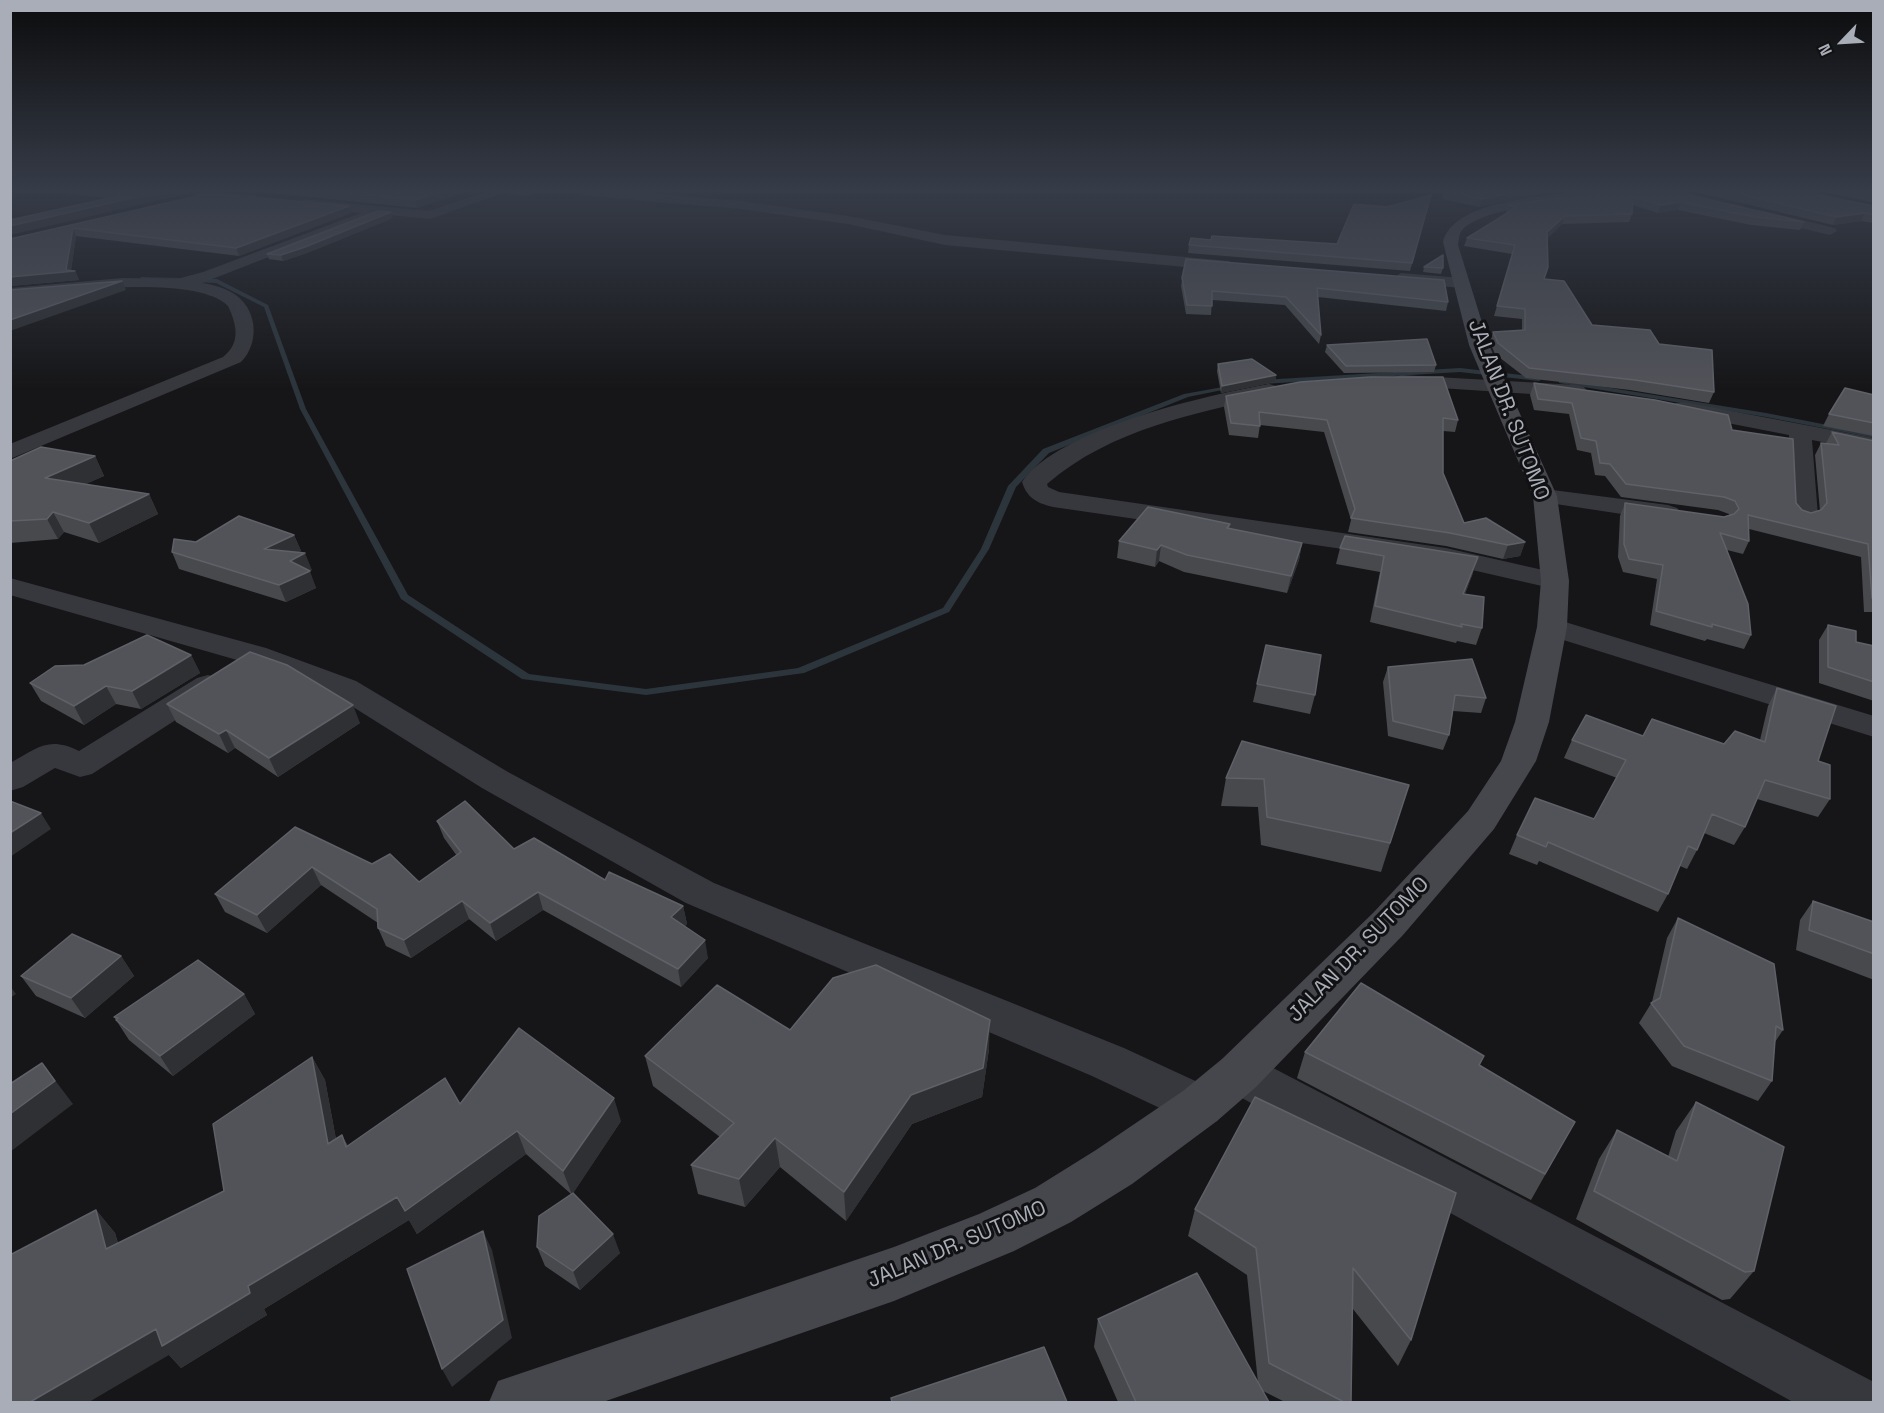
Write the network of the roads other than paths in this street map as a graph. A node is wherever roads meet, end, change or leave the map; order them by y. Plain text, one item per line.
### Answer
1 (256, 258) edge
2 (1141, 258) edge
3 (1454, 258) edge
4 (1240, 267) edge
5 (1380, 277) edge
6 (181, 283) junction
7 (1462, 283) junction
8 (10, 293) edge
9 (1490, 375) junction
10 (1373, 382) edge
11 (1287, 387) edge
12 (1595, 393) edge
13 (1658, 404) edge
14 (1800, 431) junction
15 (1874, 446) edge
16 (10, 452) edge
17 (1545, 496) junction
18 (1804, 516) edge
19 (1695, 517) edge
20 (1555, 581) junction
21 (10, 586) edge
22 (1552, 627) junction
23 (255, 655) junction
24 (1874, 727) edge
25 (10, 779) edge
26 (1239, 1073) junction
27 (1200, 1106) junction
28 (519, 1402) edge
29 (1851, 1402) edge

1 - 6 street
2 - 4 street
3 - 7 street, JALAN DR. SUTOMO
5 - 7 street
6 - 8 street
6 - 16 street
7 - 9 street, JALAN DR. SUTOMO
9 - 10 street
9 - 12 street
9 - 17 street, JALAN DR. SUTOMO
11 - 20 street
13 - 14 street
14 - 15 street
14 - 18 street
17 - 19 street
17 - 20 street, JALAN DR. SUTOMO
20 - 22 street, JALAN DR. SUTOMO
21 - 23 street
22 - 24 street
22 - 26 street, JALAN DR. SUTOMO
23 - 25 street
23 - 27 street
26 - 27 street, JALAN DR. SUTOMO
26 - 29 street
27 - 28 street, JALAN DR. SUTOMO

